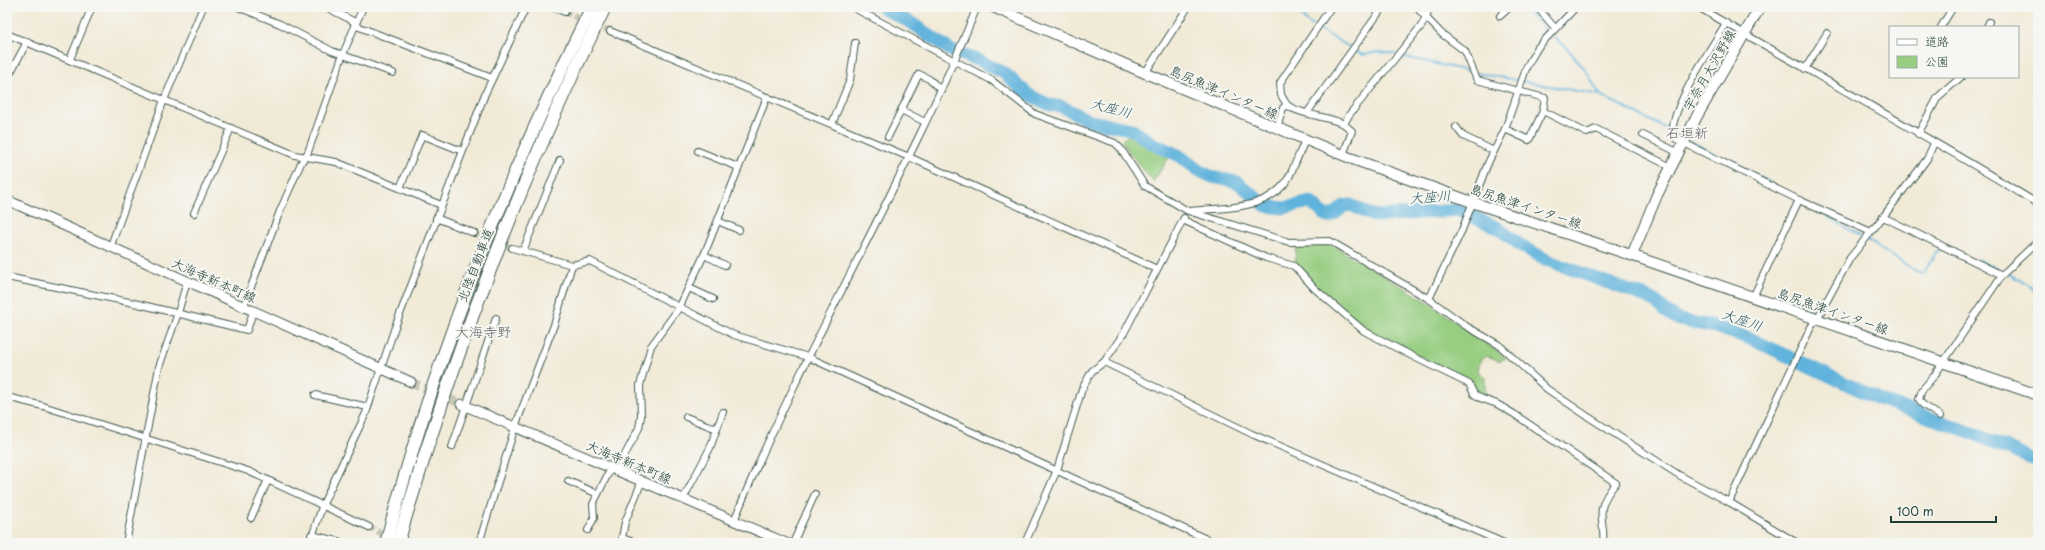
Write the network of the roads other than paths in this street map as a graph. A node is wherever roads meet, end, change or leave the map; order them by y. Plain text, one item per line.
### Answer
1 (92, 7) edge
2 (203, 7) edge
3 (238, 7) edge
4 (326, 7) edge
5 (363, 7) edge
6 (526, 7) edge
7 (552, 7) edge
8 (605, 7) edge
9 (852, 7) edge
10 (977, 7) edge
11 (993, 7) edge
12 (1188, 7) edge
13 (1331, 7) edge
14 (1383, 7) edge
15 (1416, 7) edge
16 (1430, 7) edge
17 (1510, 7) edge
18 (1537, 7) edge
19 (1576, 7) edge
20 (1698, 7) edge
21 (1760, 7) edge
22 (1953, 7) edge
23 (591, 8) edge
24 (565, 12) tunnel mouth
25 (1426, 16) junction
26 (1500, 16) dead end
27 (1726, 23) junction
28 (354, 24) junction
29 (1942, 26) edge
30 (1555, 28) junction
31 (610, 31) tunnel mouth
32 (1827, 33) dead end
33 (7, 34) edge
34 (1744, 34) junction
35 (27, 42) junction
36 (855, 42) dead end
37 (343, 54) junction
38 (70, 59) junction
39 (954, 62) junction
40 (1805, 69) junction
41 (394, 73) dead end
42 (1145, 73) junction
43 (492, 78) junction
44 (1960, 78) edge
45 (7, 79) edge
46 (941, 90) junction
47 (1518, 91) junction
48 (768, 97) junction
49 (164, 100) junction
50 (1287, 105) junction
51 (901, 110) junction
52 (1543, 111) junction
53 (1307, 113) junction
54 (926, 122) junction
55 (832, 124) junction
56 (1344, 124) junction
57 (1456, 127) dead end
58 (231, 128) junction
59 (1277, 128) junction
60 (1504, 129) junction
61 (1918, 134) junction
62 (1644, 135) dead end
63 (888, 137) dead end
64 (1305, 140) junction
65 (1934, 143) junction
66 (1681, 148) junction
67 (462, 151) junction
68 (698, 151) dead end
69 (1494, 151) junction
70 (1342, 155) junction
71 (304, 157) junction
72 (910, 157) junction
73 (560, 160) dead end
74 (738, 167) junction
75 (1671, 167) junction
76 (400, 188) junction
77 (7, 200) edge
78 (1799, 200) junction
79 (1472, 202) junction
80 (2038, 204) edge
81 (441, 205) junction
82 (1188, 211) junction
83 (194, 213) dead end
84 (1883, 217) junction
85 (436, 218) junction
86 (1183, 220) junction
87 (718, 221) junction
88 (739, 230) dead end
89 (1871, 232) junction
90 (474, 233) tunnel mouth
91 (2038, 240) edge
92 (110, 248) junction
93 (512, 248) tunnel mouth
94 (523, 251) junction
95 (704, 255) junction
96 (1632, 256) junction
97 (572, 265) junction
98 (725, 265) dead end
99 (1157, 270) junction
100 (2002, 275) junction
101 (7, 277) edge
102 (187, 281) junction
103 (689, 288) junction
104 (1753, 297) junction
105 (1429, 299) junction
106 (713, 300) dead end
107 (243, 308) junction
108 (679, 308) junction
109 (253, 312) junction
110 (178, 313) junction
111 (496, 318) dead end
112 (1817, 319) junction
113 (808, 357) junction
114 (1104, 362) junction
115 (1941, 363) junction
116 (381, 368) junction
117 (411, 382) tunnel mouth
118 (315, 395) dead end
119 (2038, 395) edge
120 (7, 397) edge
121 (463, 405) junction
122 (368, 407) junction
123 (723, 412) dead end
124 (1940, 416) dead end
125 (686, 417) dead end
126 (515, 427) junction
127 (717, 429) junction
128 (145, 438) junction
129 (452, 447) dead end
130 (614, 469) junction
131 (1057, 470) junction
132 (268, 480) junction
133 (568, 481) dead end
134 (642, 481) junction
135 (598, 494) junction
136 (815, 494) dead end
137 (683, 499) junction
138 (1729, 502) junction
139 (323, 504) junction
140 (251, 518) dead end
141 (734, 521) junction
142 (369, 527) tunnel mouth
143 (588, 530) dead end
144 (311, 535) junction
145 (622, 540) edge
146 (338, 541) dead end
147 (126, 543) edge
148 (310, 543) edge
149 (386, 543) edge
150 (398, 543) edge
151 (479, 543) edge
152 (636, 543) edge
153 (786, 543) edge
154 (793, 543) edge
155 (1025, 543) edge
156 (1215, 543) edge
157 (1504, 543) edge
158 (1603, 543) edge
159 (1797, 543) edge

1 - 38 street
2 - 49 street
3 - 37 street
4 - 28 street
5 - 28 street
6 - 43 street
7 - 24 street
8 - 150 highway, 北陸自動車道
9 - 39 street
10 - 39 street
11 - 42 main road, 島尻魚津インター線
12 - 42 street
13 - 50 street
14 - 53 street
15 - 25 street
16 - 25 street
17 - 26 street
18 - 30 street
19 - 30 street
20 - 27 street
21 - 34 main road, 宇奈月大沢野線
22 - 29 street
23 - 149 highway, 北陸自動車道
25 - 47 street
25 - 56 street
27 - 34 street
27 - 66 street
28 - 37 street
28 - 43 street
30 - 47 street
31 - 48 street
32 - 40 street
33 - 35 street
34 - 40 street
34 - 66 main road, 宇奈月大沢野線
35 - 38 street
35 - 45 street
36 - 55 street
37 - 41 street
37 - 71 street
38 - 49 street
39 - 46 street
39 - 82 street
40 - 61 street
42 - 59 main road, 島尻魚津インター線
43 - 67 street
44 - 61 street
46 - 51 street
46 - 54 street
47 - 52 street
47 - 60 street
48 - 55 street
48 - 74 street
49 - 58 street
49 - 92 street
50 - 53 street
50 - 59 street
51 - 54 street
51 - 63 street
52 - 60 street
52 - 75 street
53 - 56 street
54 - 72 street
55 - 72 street
56 - 70 street
57 - 69 street
58 - 71 street
58 - 83 street
59 - 64 main road, 島尻魚津インター線
60 - 69 street
61 - 65 street
62 - 66 street
64 - 70 main road, 島尻魚津インター線
64 - 82 street
65 - 80 street
65 - 84 street
66 - 75 main road, 宇奈月大沢野線
66 - 78 street
67 - 76 street
67 - 81 street
68 - 74 street
69 - 79 street
70 - 79 main road, 島尻魚津インター線
71 - 76 street
71 - 107 street
72 - 99 street
72 - 113 street
73 - 94 street
74 - 87 street
75 - 96 main road, 宇奈月大沢野線
76 - 81 street
77 - 92 main road, 大海寺新本町線
78 - 89 street
78 - 104 street
79 - 96 main road, 島尻魚津インター線
79 - 105 street
81 - 85 street
82 - 86 street
82 - 105 street
84 - 89 street
84 - 100 street
85 - 90 street
85 - 116 street
86 - 99 street
86 - 158 street
87 - 88 street
87 - 95 street
89 - 112 street
91 - 100 street
92 - 102 main road, 大海寺新本町線
93 - 94 street
94 - 97 street
95 - 98 street
95 - 103 street
96 - 104 main road, 島尻魚津インター線
97 - 108 street
97 - 126 street
99 - 114 street
100 - 115 street
101 - 110 street
102 - 107 main road, 大海寺新本町線
102 - 110 street
103 - 106 street
103 - 108 street
104 - 112 main road, 島尻魚津インター線
105 - 138 street
107 - 109 main road, 大海寺新本町線
108 - 113 street
108 - 130 street
109 - 110 street
109 - 116 main road, 大海寺新本町線
110 - 128 street
111 - 121 street
112 - 115 main road, 島尻魚津インター線
112 - 138 street
113 - 131 street
113 - 141 street
114 - 131 street
114 - 157 street
115 - 119 main road, 島尻魚津インター線
115 - 124 street
116 - 117 main road, 大海寺新本町線
116 - 122 street
118 - 122 street
120 - 128 street
121 - 126 main road, 大海寺新本町線
121 - 129 street
122 - 139 street
123 - 127 street
125 - 127 street
126 - 130 main road, 大海寺新本町線
126 - 151 street
127 - 137 street
128 - 132 street
128 - 147 street
130 - 134 main road, 大海寺新本町線
130 - 135 street
131 - 155 street
131 - 156 street
132 - 139 street
132 - 140 street
133 - 135 street
134 - 137 main road, 大海寺新本町線
134 - 145 street
135 - 143 street
136 - 154 street
137 - 141 main road, 大海寺新本町線
138 - 159 street
139 - 142 street
139 - 144 street
141 - 153 main road, 大海寺新本町線
144 - 146 street
144 - 148 street
145 - 152 street

